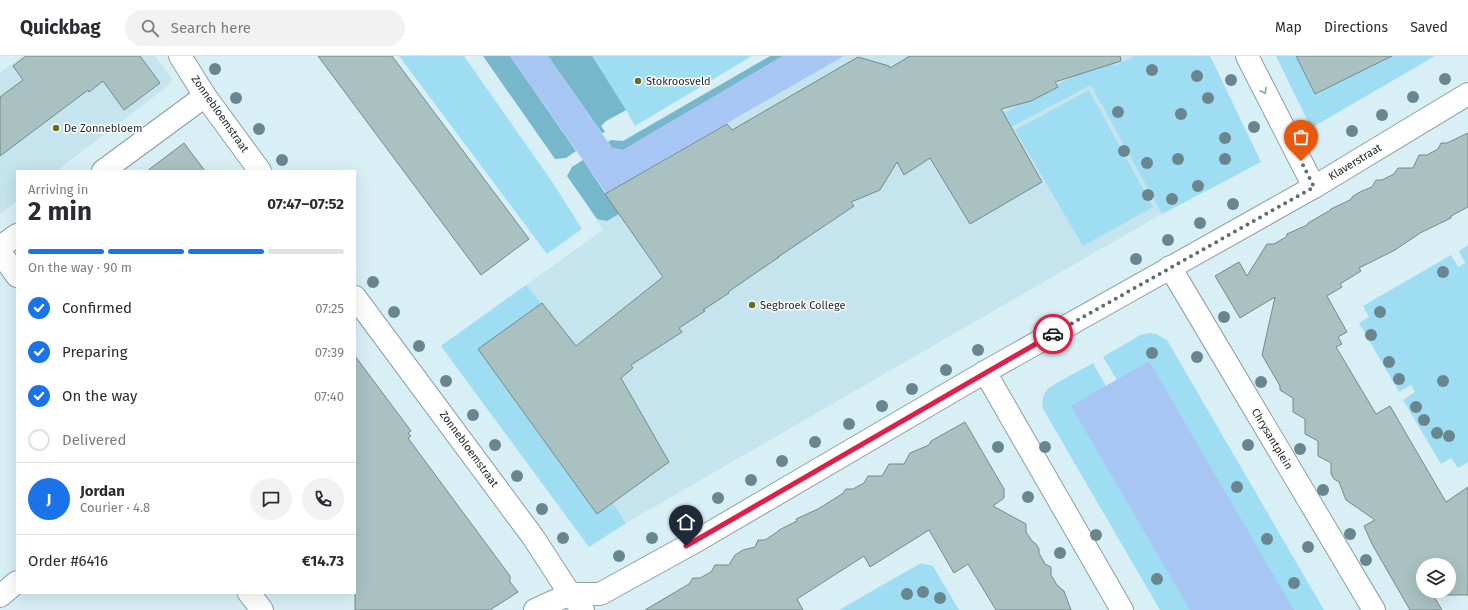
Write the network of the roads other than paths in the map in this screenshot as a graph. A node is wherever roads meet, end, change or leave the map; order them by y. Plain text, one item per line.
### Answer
1 (180, 56) edge
2 (1247, 56) edge
3 (1468, 94) edge
4 (205, 96) junction
5 (104, 170) edge
6 (259, 170) edge
7 (1314, 187) junction
8 (16, 235) edge
9 (0, 247) edge
10 (0, 252) edge
11 (1170, 268) junction
12 (16, 275) edge
13 (356, 298) edge
14 (985, 372) junction
15 (16, 583) edge
16 (250, 594) edge
17 (0, 596) edge
18 (577, 605) edge
19 (262, 610) edge
20 (535, 610) edge
21 (1122, 610) edge
22 (1374, 610) edge

1 - 4 street, Zonnebloemstraat
2 -> 7 street
3 - 7 street, Klaverstraat
4 - 5 street
4 - 6 street, Zonnebloemstraat
7 - 11 street, Klaverstraat
8 - 9 street
10 - 12 street
11 - 14 street, Klaverstraat
11 - 22 street, Chrysantplein
13 - 18 street, Zonnebloemstraat
14 - 18 street, Klaverstraat
14 - 21 street
15 - 17 street
16 - 19 street
18 - 20 street

